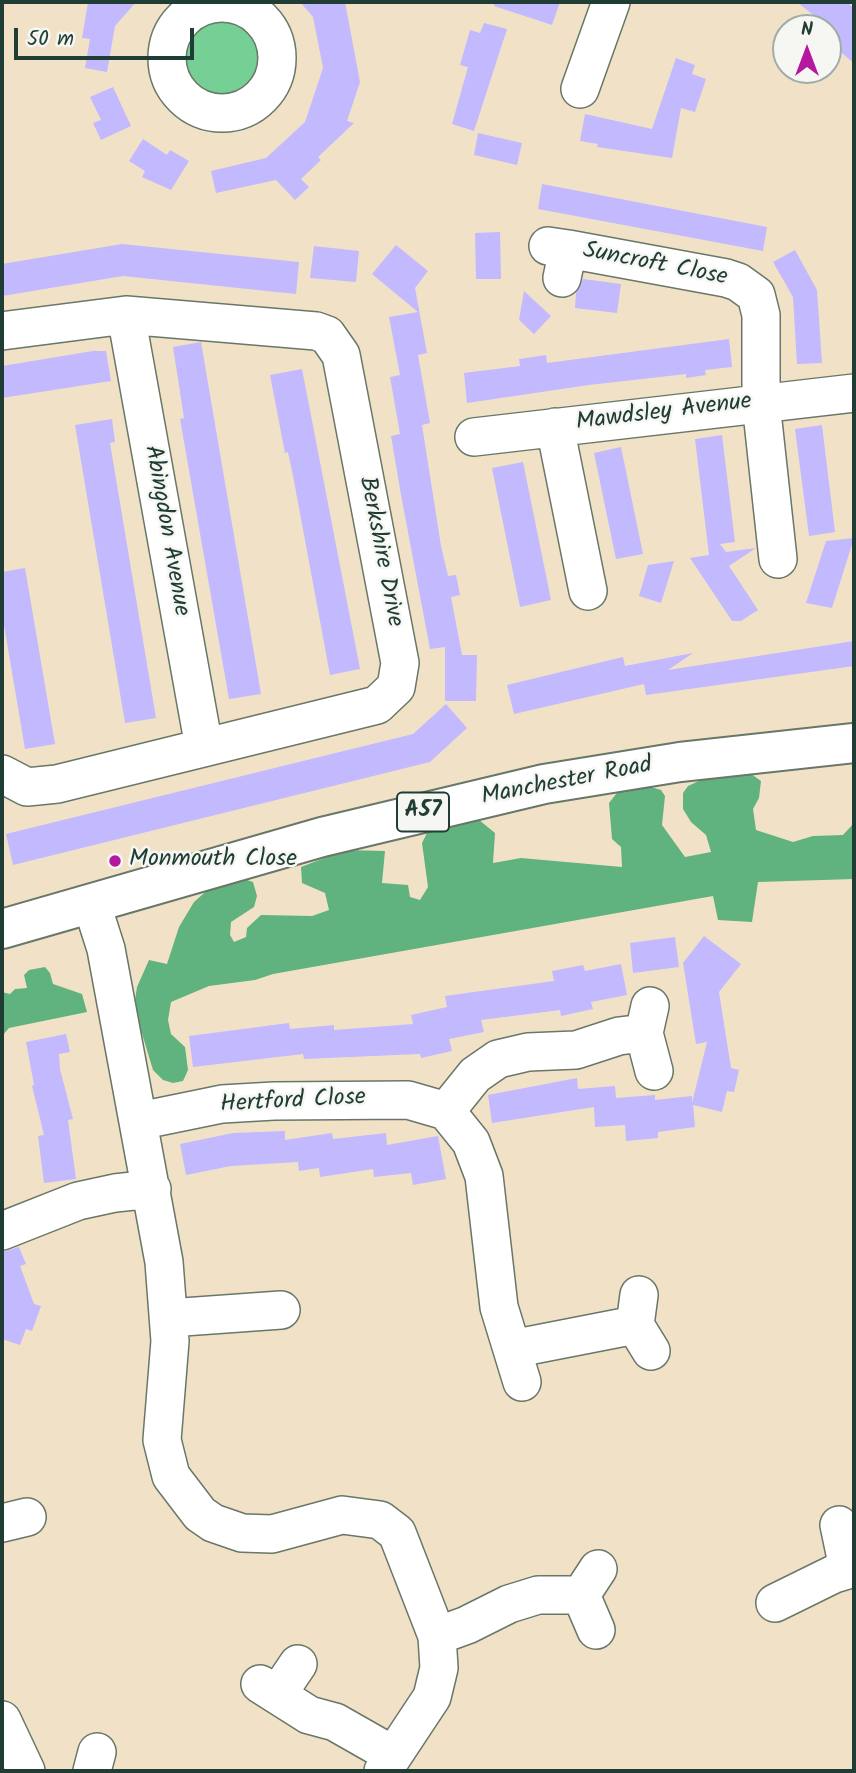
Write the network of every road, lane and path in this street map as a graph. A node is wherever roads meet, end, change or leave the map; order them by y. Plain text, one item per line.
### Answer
1 (611, 2) edge
2 (580, 89) dead end
3 (559, 258) dead end
4 (126, 315) junction
5 (2, 331) edge
6 (854, 393) edge
7 (761, 403) junction
8 (555, 427) junction
9 (474, 437) dead end
10 (779, 560) dead end
11 (588, 591) dead end
12 (854, 743) edge
13 (204, 747) junction
14 (2, 774) edge
15 (92, 905) junction
16 (2, 929) edge
17 (654, 1072) dead end
18 (446, 1111) junction
19 (139, 1121) junction
20 (152, 1189) junction
21 (2, 1231) edge
22 (281, 1311) dead end
23 (169, 1318) junction
24 (642, 1324) dead end
25 (839, 1525) dead end
26 (851, 1568) edge
27 (775, 1604) dead end
28 (596, 1630) dead end
29 (437, 1636) junction
30 (298, 1664) dead end
31 (2, 1720) edge
32 (388, 1763) edge
33 (26, 1771) edge

1 - 2 street
3 - 7 street, Suncroft Close
4 - 5 street, Berkshire Drive
4 - 13 street, Abingdon Avenue
4 - 13 street, Berkshire Drive
6 - 7 street, Mawdsley Avenue
7 - 8 street, Mawdsley Avenue
7 - 10 street
8 - 9 street, Mawdsley Avenue
8 - 11 street
12 - 15 main road, Manchester Road / A57
13 - 14 street, Berkshire Drive
15 - 16 main road, Manchester Road / A57
15 - 19 street
17 - 18 street
18 - 19 street, Hertford Close
18 - 24 street
19 - 20 street
20 - 21 street
20 - 23 street
22 - 23 street
23 - 29 street
25 - 26 street
26 - 27 street
28 - 29 street
29 - 32 street
30 - 32 street
31 - 33 street

